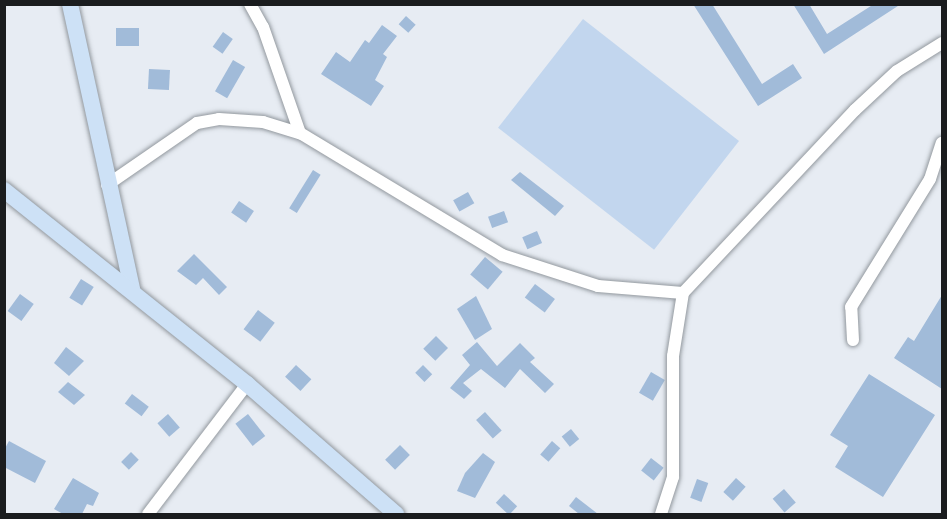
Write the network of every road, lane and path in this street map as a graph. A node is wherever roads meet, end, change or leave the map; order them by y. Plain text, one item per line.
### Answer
1 (70, 4) edge
2 (250, 4) edge
3 (942, 42) edge
4 (300, 133) junction
5 (942, 143) edge
6 (107, 186) junction
7 (4, 190) edge
8 (132, 290) junction
9 (683, 293) junction
10 (853, 340) dead end
11 (247, 384) junction
12 (148, 514) edge
13 (396, 514) edge
14 (661, 514) edge

1 - 6 street
2 - 4 street
3 - 9 street
4 - 6 street
4 - 9 street
5 - 10 street
6 - 8 street
7 - 8 street
8 - 11 street
9 - 14 street
11 - 12 street
11 - 13 street

